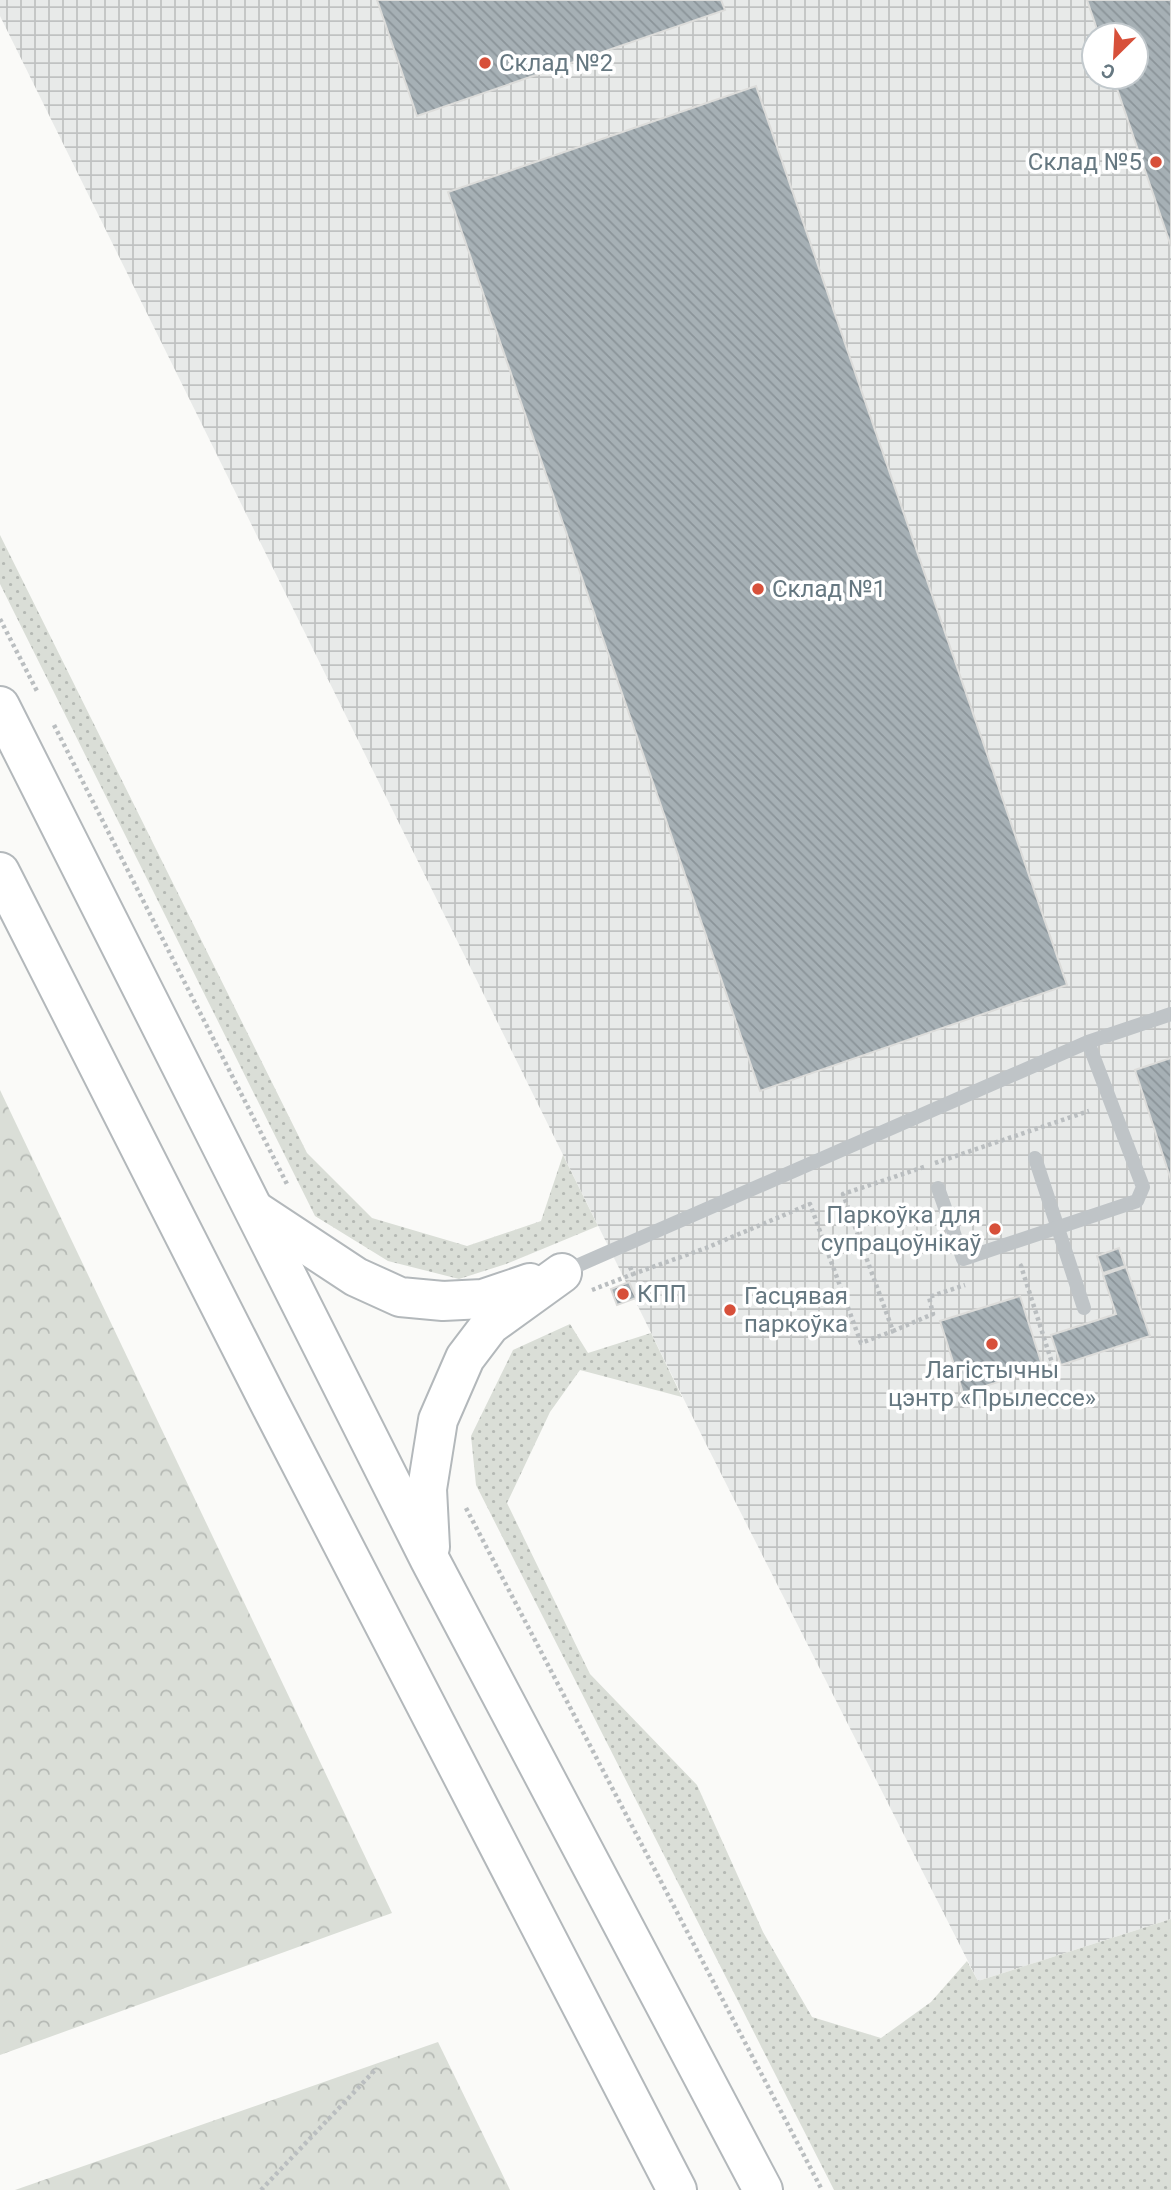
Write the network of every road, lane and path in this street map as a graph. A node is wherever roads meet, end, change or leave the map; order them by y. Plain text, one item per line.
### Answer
1 (0, 619) edge
2 (44, 704) dead end
3 (0, 706) edge
4 (50, 717) dead end
5 (0, 872) edge
6 (1171, 1014) edge
7 (1088, 1042) junction
8 (1035, 1158) dead end
9 (938, 1188) dead end
10 (843, 1194) dead end
11 (292, 1195) dead end
12 (255, 1210) junction
13 (1057, 1229) junction
14 (621, 1247) junction
15 (633, 1273) junction
16 (573, 1283) junction
17 (968, 1284) dead end
18 (1084, 1308) dead end
19 (893, 1331) junction
20 (465, 1505) dead end
21 (430, 1560) junction
22 (377, 2068) dead end
23 (261, 2190) edge
24 (677, 2190) edge
25 (763, 2190) edge
26 (822, 2190) edge

1 - 2 path
3 - 12 highway
4 - 11 path
5 - 24 highway
6 - 7 lane
7 - 13 lane
7 - 14 lane
8 - 13 lane
9 - 13 lane
10 - 19 path
12 - 16 highway
12 - 21 highway
13 - 18 lane
14 - 15 path
14 - 16 lane
15 - 16 path
15 - 19 path
16 - 21 highway
17 - 19 path
20 - 26 path
21 - 25 highway
22 - 23 path

